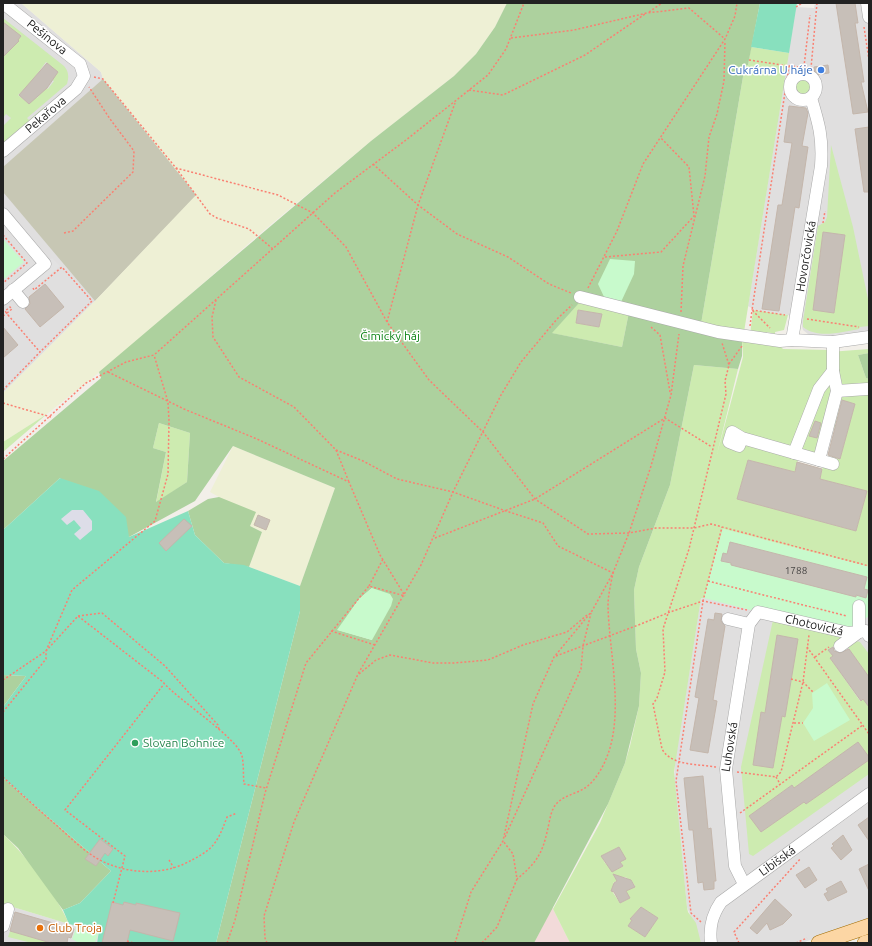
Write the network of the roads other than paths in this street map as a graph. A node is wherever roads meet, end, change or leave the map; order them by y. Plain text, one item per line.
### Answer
1 (3, 3) edge
2 (867, 3) edge
3 (866, 21) edge
4 (84, 76) joint
5 (811, 98) junction
6 (3, 151) edge
7 (3, 214) edge
8 (13, 290) junction
9 (580, 297) road end
10 (3, 299) edge
11 (23, 302) dead end
12 (869, 337) edge
13 (792, 340) junction
14 (833, 342) junction
15 (834, 371) junction
16 (867, 389) dead end
17 (836, 391) junction
18 (742, 438) dead end
19 (794, 453) junction
20 (819, 460) junction
21 (833, 464) dead end
22 (859, 606) dead end
23 (758, 612) joint
24 (728, 619) dead end
25 (749, 624) junction
26 (862, 631) edge
27 (840, 646) dead end
28 (869, 794) edge
29 (744, 884) junction
30 (8, 909) dead end
31 (3, 926) edge
32 (869, 926) edge
33 (869, 942) edge
34 (711, 943) edge
35 (819, 943) edge
36 (865, 943) edge

1 - 4 street, Pešinova
2 - 3 street
4 - 6 street, Pekařova
5 - 5 street, Hovorčovická
5 - 13 street, Hovorčovická
7 - 8 street
8 - 10 street
8 - 11 street
9 - 13 street
12 - 14 street
13 - 14 street
14 - 15 street
15 - 17 street
15 - 19 street
16 - 17 street
17 - 20 street
18 - 19 street
19 - 20 street
20 - 21 street
22 - 26 street
23 - 25 street, Luhovská
23 - 26 street, Chotovická
24 - 25 street
25 - 29 street, Luhovská
26 - 27 street
28 - 29 street, Libišská
29 - 34 street, Libišská
30 - 31 street
32 - 35 main road
33 - 36 main road

